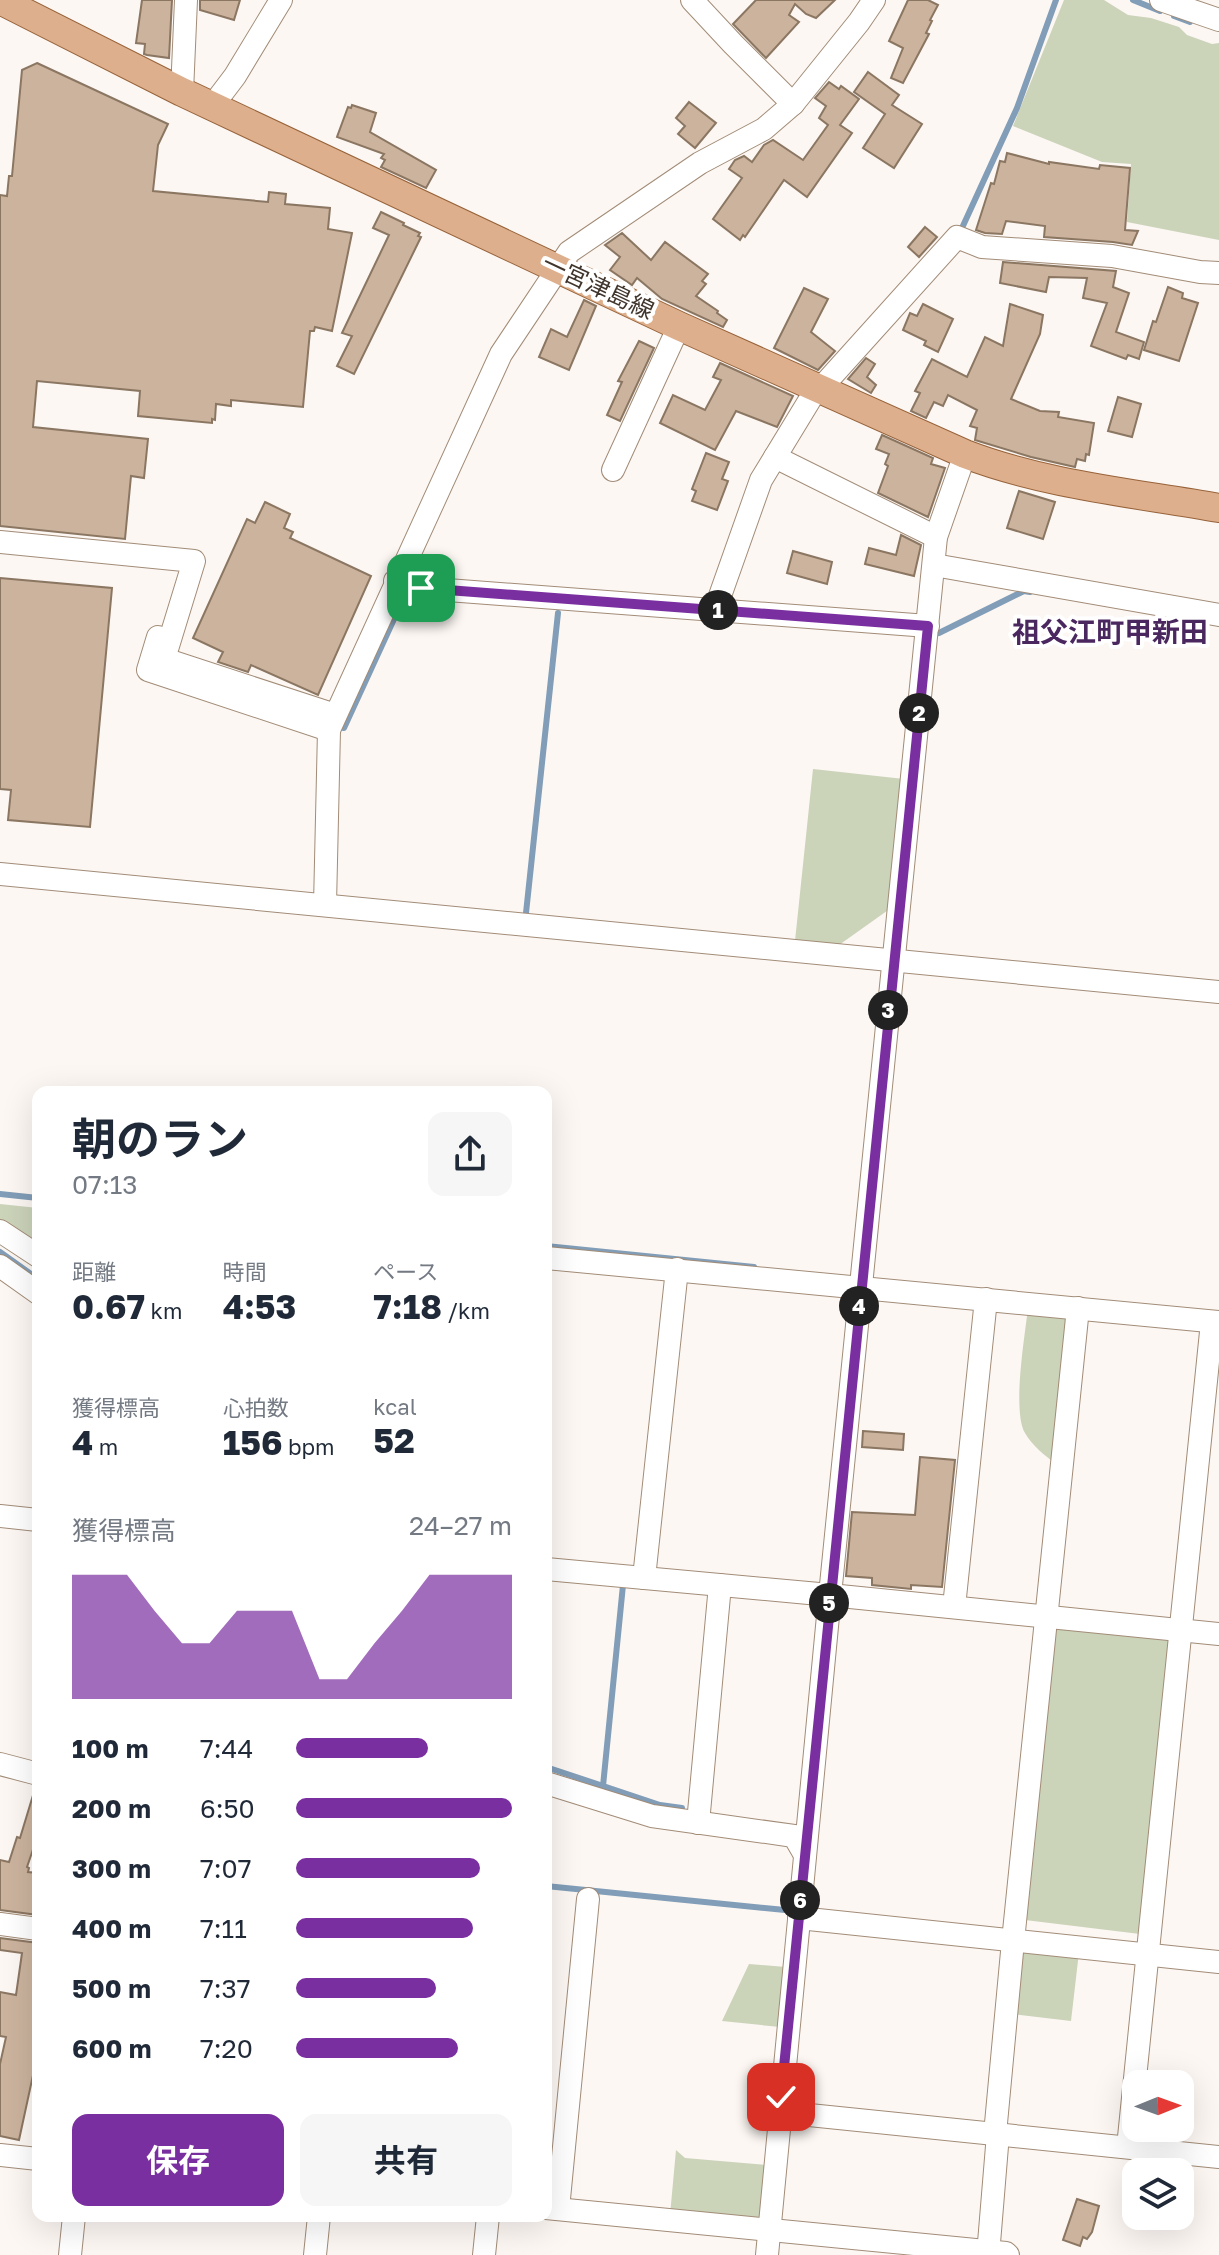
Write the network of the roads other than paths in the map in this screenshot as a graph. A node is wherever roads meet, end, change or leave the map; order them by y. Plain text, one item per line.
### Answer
1 (0, 0) edge
2 (186, 0) edge
3 (281, 0) edge
4 (692, 0) edge
5 (874, 0) edge
6 (1161, 0) edge
7 (1219, 20) edge
8 (182, 92) junction
9 (793, 104) junction
10 (213, 105) junction
11 (557, 268) junction
12 (1219, 273) edge
13 (679, 326) junction
14 (818, 389) junction
15 (965, 454) junction
16 (775, 457) junction
17 (613, 470) dead end
18 (1219, 508) edge
19 (936, 537) junction
20 (0, 542) edge
21 (0, 557) edge
22 (134, 562) junction
23 (934, 565) junction
24 (395, 581) junction
25 (715, 610) junction
26 (1219, 615) edge
27 (928, 626) junction
28 (332, 722) junction
29 (0, 874) edge
30 (325, 905) junction
31 (893, 961) junction
32 (1219, 992) edge
33 (0, 1231) edge
34 (32, 1252) edge
35 (552, 1259) edge
36 (0, 1266) edge
37 (677, 1269) junction
38 (861, 1286) junction
39 (32, 1289) edge
40 (986, 1299) junction
41 (1078, 1308) junction
42 (1215, 1322) edge
43 (0, 1516) edge
44 (32, 1519) edge
45 (552, 1570) edge
46 (644, 1578) junction
47 (720, 1585) junction
48 (830, 1595) junction
49 (954, 1607) junction
50 (1046, 1617) junction
51 (1181, 1630) junction
52 (1219, 1634) edge
53 (0, 1764) edge
54 (32, 1772) edge
55 (552, 1785) edge
56 (698, 1823) junction
57 (805, 1855) junction
58 (588, 1899) dead end
59 (799, 1918) junction
60 (0, 1924) edge
61 (32, 1928) edge
62 (1013, 1941) junction
63 (1148, 1955) junction
64 (1219, 1962) edge
65 (780, 2112) junction
66 (996, 2134) junction
67 (1128, 2147) junction
68 (0, 2155) edge
69 (1219, 2157) edge
70 (32, 2158) edge
71 (552, 2209) edge
72 (73, 2222) edge
73 (318, 2222) edge
74 (487, 2222) edge
75 (769, 2230) junction
76 (891, 2248) edge
77 (995, 2254) edge
78 (70, 2255) edge
79 (315, 2255) edge
80 (484, 2255) edge
81 (767, 2255) edge

1 - 8 main road, 一宮津島線
2 - 8 street
3 - 10 street
4 - 9 street
5 - 9 street
6 - 7 street
8 - 10 main road, 一宮津島線
9 - 11 street
10 - 11 main road, 一宮津島線
11 - 13 main road, 一宮津島線
11 - 24 street
12 - 14 street
13 - 14 main road, 一宮津島線
13 - 17 street
14 - 15 main road, 一宮津島線
14 - 16 street
15 - 18 main road, 一宮津島線
15 - 19 street
16 - 19 street
16 - 25 street
19 - 23 street
20 - 22 street
21 - 22 street
22 - 28 street
23 - 26 street
23 - 27 street
24 - 25 street
24 - 28 street
25 - 27 street
27 - 31 street
28 - 30 street
29 - 30 street
30 - 31 street
31 - 32 street
31 - 38 street
33 - 34 street
35 - 37 street
36 - 39 street
37 - 38 street
37 - 46 street
38 - 40 street
38 - 48 street
40 - 41 street
40 - 49 street
41 - 42 street
41 - 50 street
42 - 51 street
43 - 44 street
45 - 46 street
46 - 47 street
47 - 48 street
47 - 56 street
48 - 49 street
48 - 57 street
49 - 50 street
50 - 51 street
50 - 62 street
51 - 52 street
51 - 63 street
53 - 54 street
55 - 56 street
56 - 57 street
57 - 59 street
58 - 71 street
59 - 62 street
59 - 65 street
60 - 61 street
62 - 63 street
62 - 66 street
63 - 64 street
63 - 67 street
65 - 66 street
65 - 75 street
66 - 67 street
66 - 77 street
67 - 69 street
68 - 70 street
71 - 75 street
72 - 78 street
73 - 79 street
74 - 80 street
75 - 76 street
75 - 81 street
76 - 77 street

